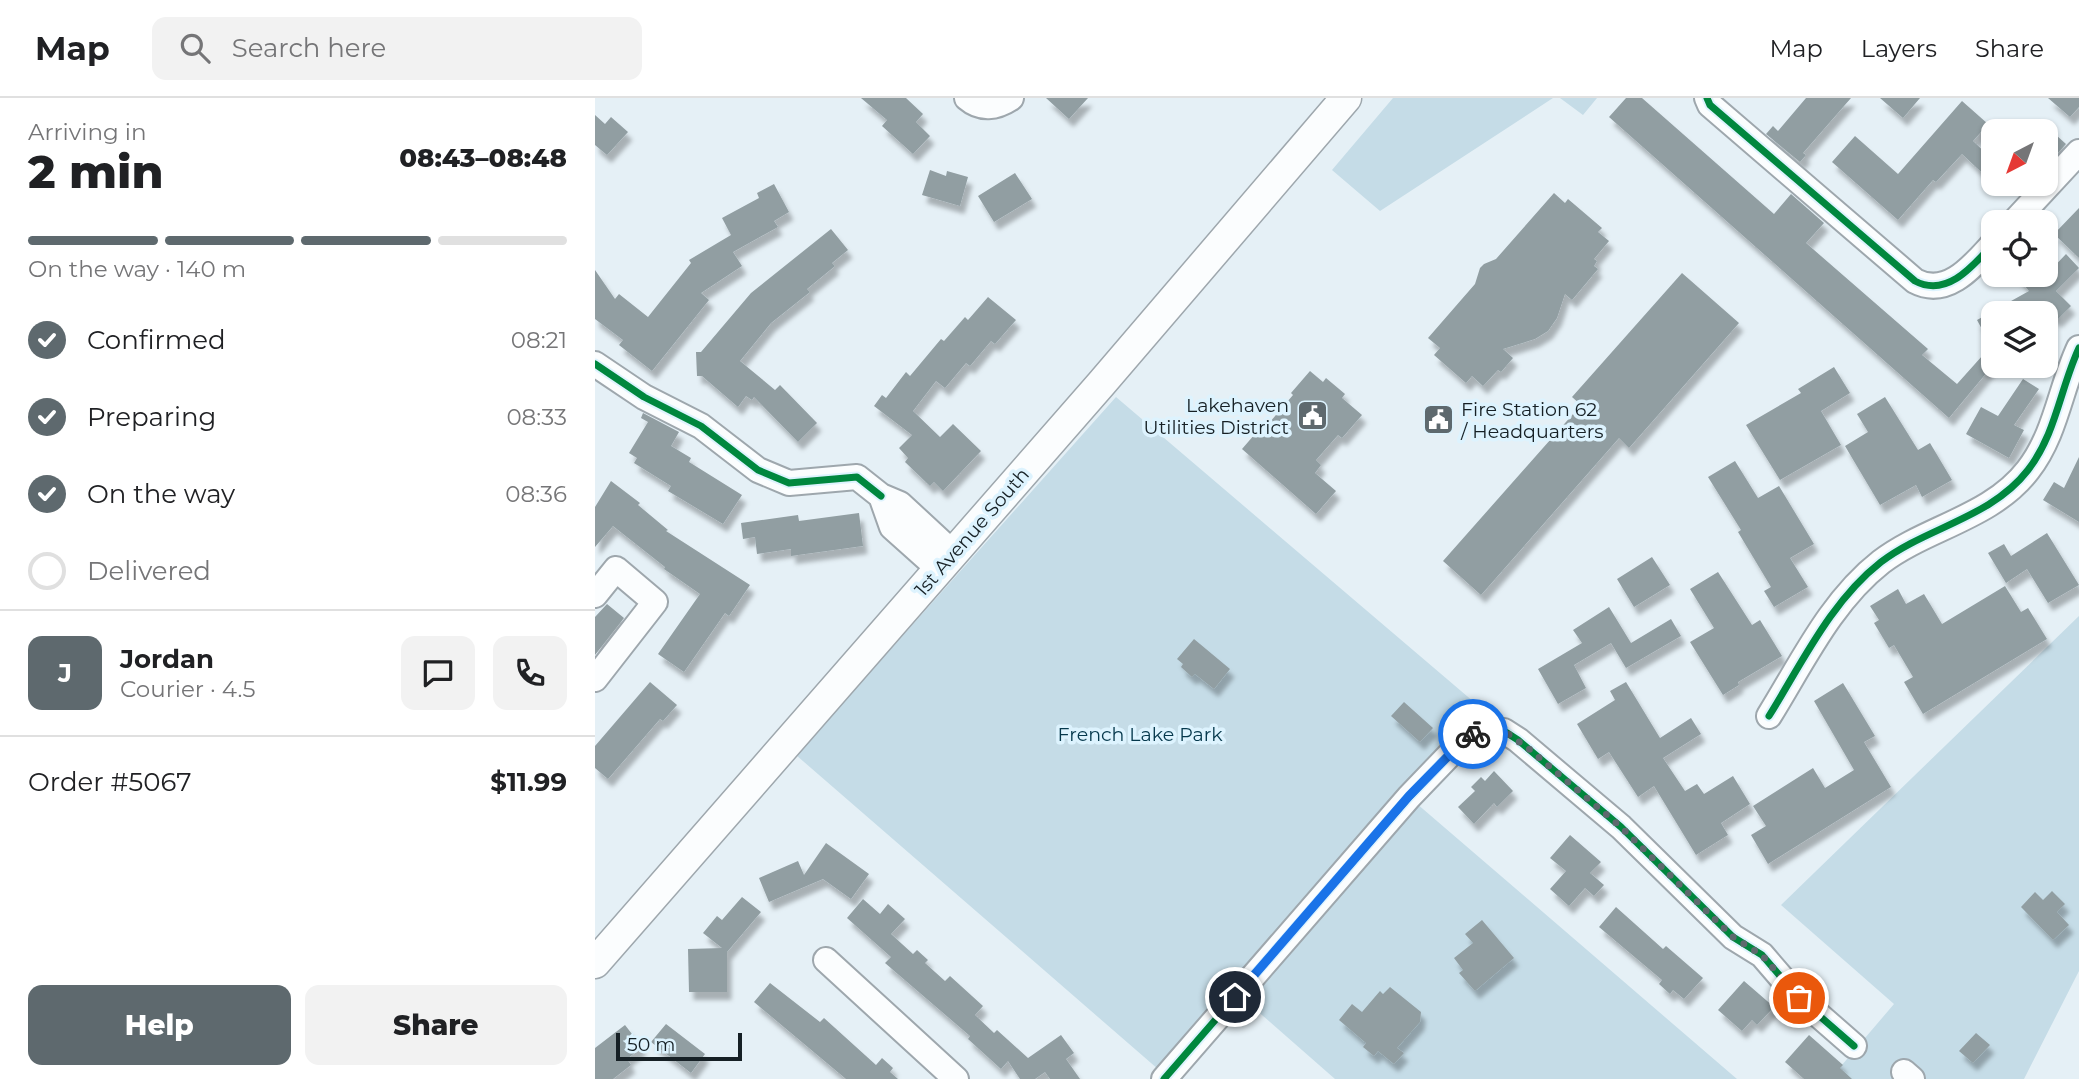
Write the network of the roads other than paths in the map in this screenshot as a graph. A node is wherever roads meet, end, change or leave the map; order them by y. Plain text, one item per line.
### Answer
1 (967, 98) edge
2 (1346, 98) edge
3 (1001, 103) edge
4 (1712, 104) edge
5 (2079, 152) edge
6 (2025, 210) edge
7 (1981, 256) edge
8 (2079, 348) edge
9 (595, 363) edge
10 (946, 561) junction
11 (595, 594) edge
12 (595, 679) edge
13 (1769, 716) dead end
14 (827, 960) dead end
15 (595, 963) edge
16 (1854, 1046) dead end
17 (956, 1079) edge
18 (1164, 1079) edge

1 - 3 street
2 - 10 main road, 1st Avenue South
4 - 7 street
5 - 6 street
8 - 13 street
9 - 10 street
10 - 15 main road, 1st Avenue South
11 - 12 street
14 - 17 street
16 - 18 street

